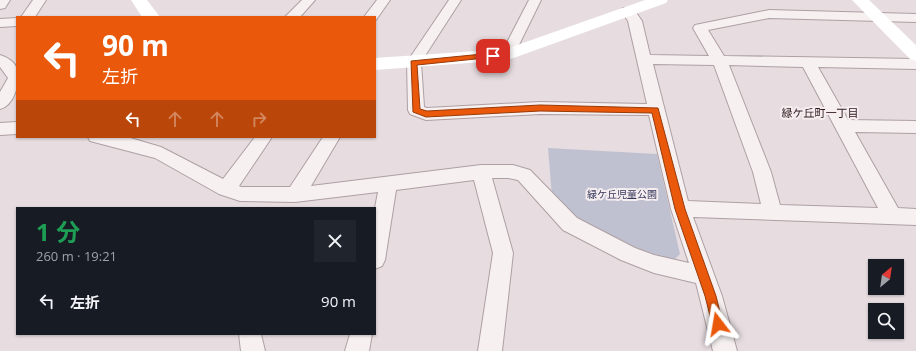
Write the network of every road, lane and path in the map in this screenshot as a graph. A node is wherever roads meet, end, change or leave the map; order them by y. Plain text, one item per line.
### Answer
1 (4, 0) edge
2 (40, 0) edge
3 (139, 0) edge
4 (309, 0) edge
5 (384, 0) edge
6 (455, 0) edge
7 (535, 0) edge
8 (660, 0) edge
9 (860, 0) edge
10 (0, 5) edge
11 (628, 11) junction
12 (29, 16) edge
13 (150, 16) edge
14 (293, 16) edge
15 (372, 16) edge
16 (876, 16) junction
17 (916, 18) edge
18 (16, 22) edge
19 (0, 23) edge
20 (508, 54) junction
21 (916, 55) edge
22 (0, 60) edge
23 (644, 60) junction
24 (720, 61) junction
25 (414, 62) junction
26 (808, 62) junction
27 (376, 64) edge
28 (916, 64) edge
29 (0, 104) edge
30 (656, 110) junction
31 (843, 126) junction
32 (916, 126) edge
33 (16, 128) edge
34 (0, 129) edge
35 (101, 138) edge
36 (263, 138) edge
37 (331, 138) edge
38 (480, 172) junction
39 (388, 185) junction
40 (226, 189) junction
41 (295, 199) edge
42 (680, 209) junction
43 (772, 212) junction
44 (892, 216) junction
45 (916, 217) edge
46 (376, 254) edge
47 (702, 275) junction
48 (250, 335) edge
49 (361, 335) edge
50 (254, 351) edge
51 (357, 351) edge
52 (490, 351) edge
53 (725, 351) edge

1 - 10 street
2 - 12 street
3 - 13 street
4 - 14 street
5 - 15 street
6 - 25 street
7 - 20 street
8 - 11 street
9 - 16 street
11 - 20 street
11 - 23 street
16 - 17 street
16 - 21 street
16 - 24 street
18 - 19 street
20 - 25 street
22 - 29 street
23 - 24 street
23 - 30 street
24 - 26 street
24 - 43 street
25 - 27 street
25 - 30 street
26 - 28 street
26 - 31 street
30 - 42 street
31 - 32 street
31 - 44 street
33 - 34 street
35 - 40 street
36 - 40 street
37 - 41 street
38 - 39 street
38 - 47 street
38 - 52 street
39 - 41 street
39 - 46 street
40 - 41 street
42 - 43 street
42 - 47 street
43 - 44 street
44 - 45 street
47 - 53 street
48 - 50 street
49 - 51 street

